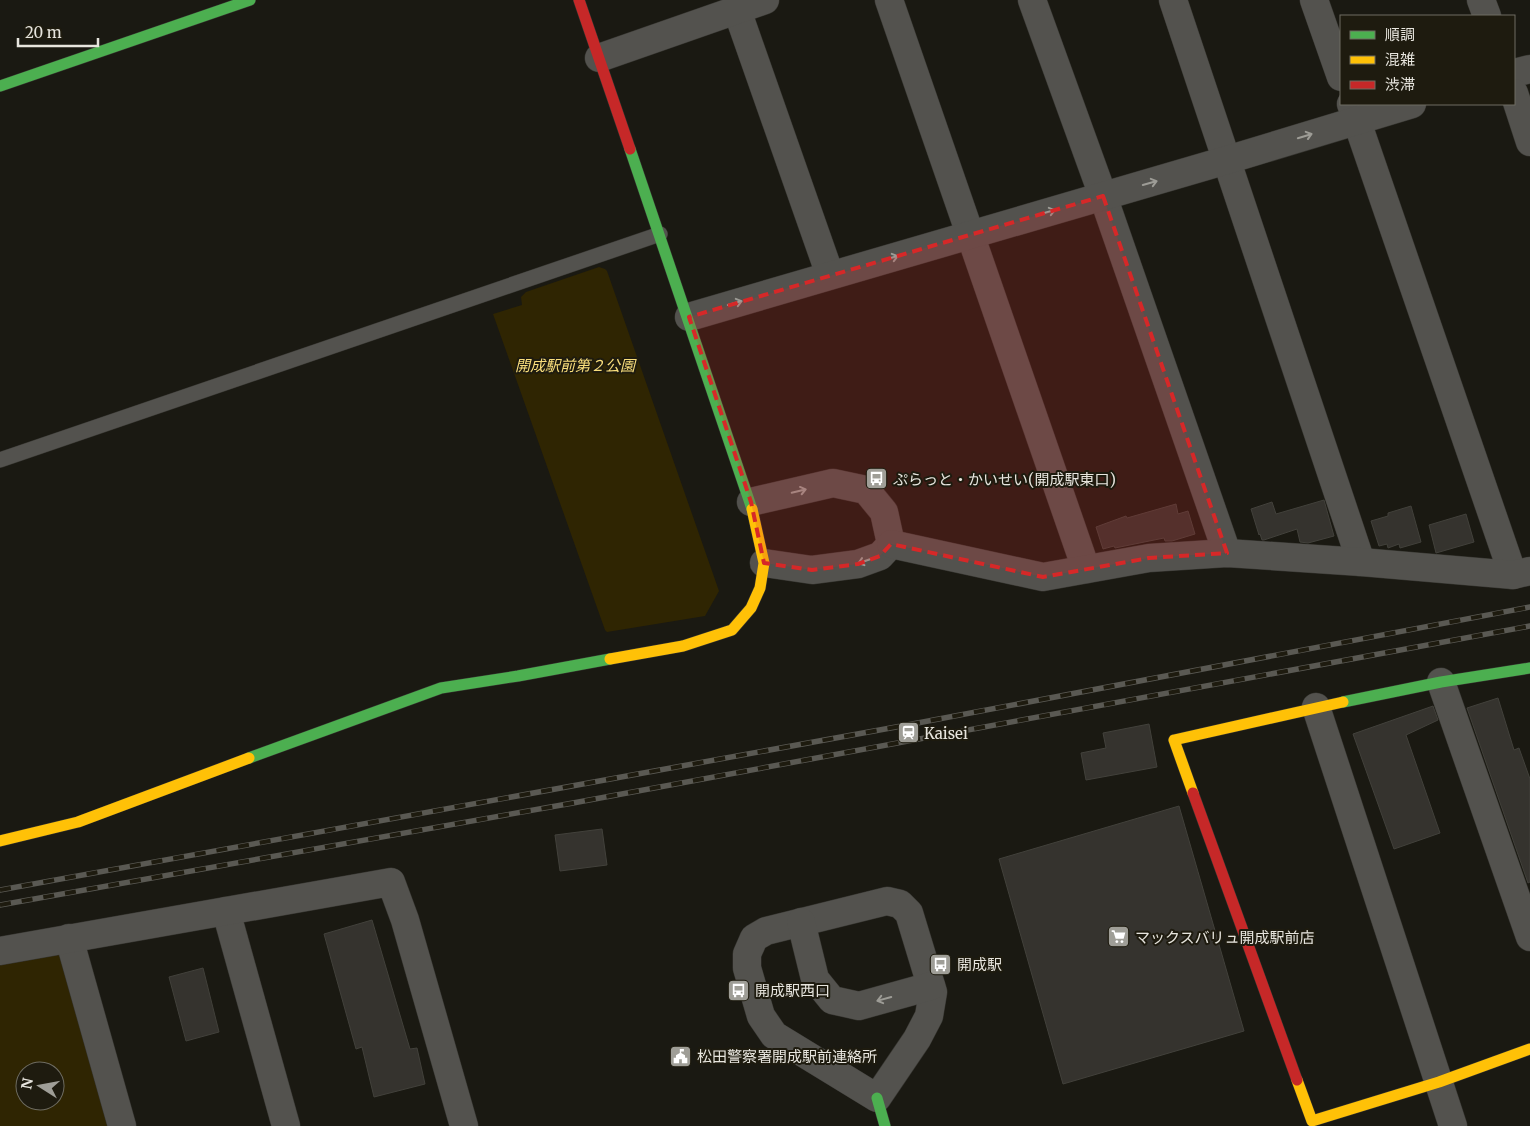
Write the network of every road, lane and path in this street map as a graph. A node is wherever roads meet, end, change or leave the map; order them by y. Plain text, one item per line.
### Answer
1 (250, 0) edge
2 (579, 0) edge
3 (765, 0) edge
4 (889, 0) edge
5 (1032, 0) edge
6 (1173, 0) edge
7 (1314, 0) edge
8 (1481, 0) edge
9 (737, 10) junction
10 (1487, 15) edge
11 (599, 58) junction
12 (1530, 69) edge
13 (1515, 73) edge
14 (1340, 74) edge
15 (0, 86) edge
16 (1515, 96) edge
17 (1405, 105) edge
18 (1354, 112) edge
19 (1530, 142) edge
20 (1228, 160) junction
21 (1103, 196) junction
22 (660, 234) junction
23 (970, 235) junction
24 (830, 275) junction
25 (689, 317) junction
26 (0, 460) edge
27 (751, 502) junction
28 (891, 544) junction
29 (1227, 553) junction
30 (1361, 562) junction
31 (764, 563) junction
32 (1086, 569) junction
33 (1522, 573) edge
34 (1530, 668) edge
35 (1440, 682) junction
36 (1316, 707) junction
37 (0, 841) edge
38 (226, 911) junction
39 (800, 922) junction
40 (1530, 937) edge
41 (69, 938) junction
42 (0, 952) edge
43 (931, 986) junction
44 (1530, 1049) edge
45 (1439, 1082) junction
46 (877, 1098) junction
47 (122, 1126) edge
48 (286, 1126) edge
49 (464, 1126) edge
50 (885, 1126) edge
51 (1453, 1126) edge

1 - 15 street
2 - 11 street
3 - 9 street
4 - 23 street
5 - 21 street
6 - 20 street
7 - 14 street
8 - 10 street
9 - 11 street
9 - 24 street
11 - 22 street
12 - 13 street
16 - 19 street
17 - 18 street
20 -> 18 street
18 - 33 street
21 -> 20 street
20 - 30 street
23 -> 21 street
21 - 29 street
22 - 25 street
22 - 26 lane
24 -> 23 street
23 - 32 street
25 -> 24 street
25 - 27 street
27 -> 28 street
27 - 31 street
28 -> 31 street
28 - 32 street
29 - 30 street
29 - 32 street
30 - 33 street
31 - 37 street
34 - 35 street
35 - 36 street
35 - 40 street
36 - 45 street
36 - 45 street
38 - 41 street
38 - 48 street
38 - 49 street
43 -> 39 street
39 - 43 street
39 - 46 street
41 - 42 street
41 - 47 street
43 - 46 street
44 - 45 street
45 - 51 street
46 - 50 street

